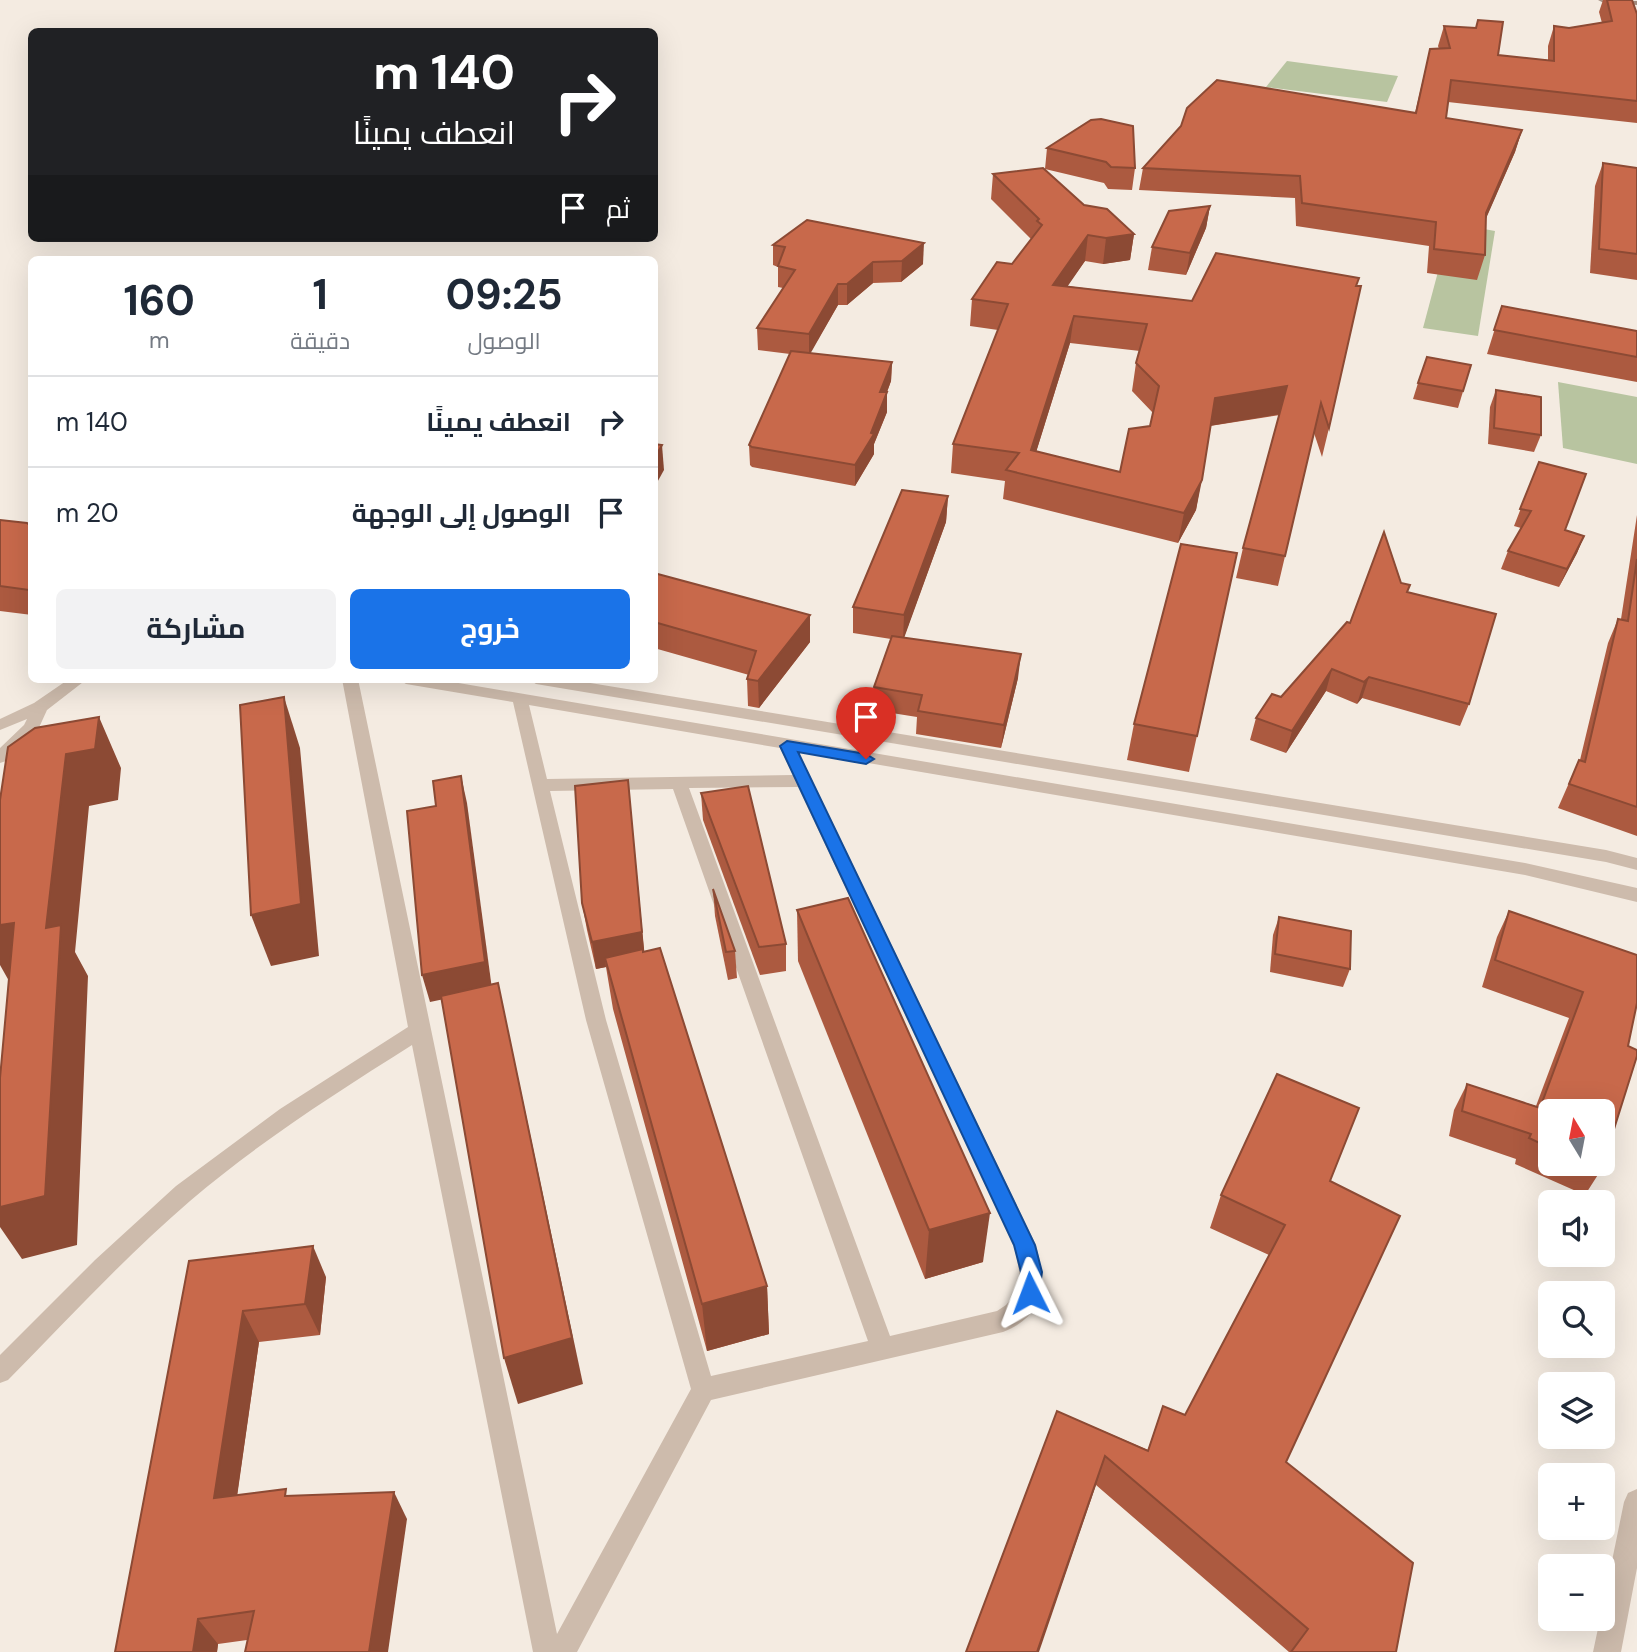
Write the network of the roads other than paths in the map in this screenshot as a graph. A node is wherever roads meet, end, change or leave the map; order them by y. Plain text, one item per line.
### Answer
1 (1602, 0) edge
2 (1637, 3) edge
3 (73, 683) edge
4 (351, 683) edge
5 (428, 683) edge
6 (560, 683) edge
7 (520, 700) junction
8 (40, 707) junction
9 (0, 725) edge
10 (787, 746) junction
11 (0, 757) edge
12 (804, 781) junction
13 (679, 783) junction
14 (541, 785) junction
15 (1637, 864) edge
16 (1637, 895) edge
17 (419, 1030) junction
18 (883, 1349) junction
19 (0, 1372) edge
20 (702, 1390) junction
21 (1637, 1502) edge
22 (547, 1652) edge
23 (562, 1652) edge
24 (1607, 1652) edge

1 - 2 main road
3 - 8 street
4 - 17 street
5 - 7 street
6 - 15 street
7 - 10 street
7 - 14 street
8 - 9 street
8 - 11 street
10 - 12 street
10 - 16 street
12 - 13 street
12 - 18 street
13 - 14 street
13 - 18 street
14 - 20 street
17 - 19 street
17 - 22 street
18 - 20 street
20 - 23 street
21 - 24 street

